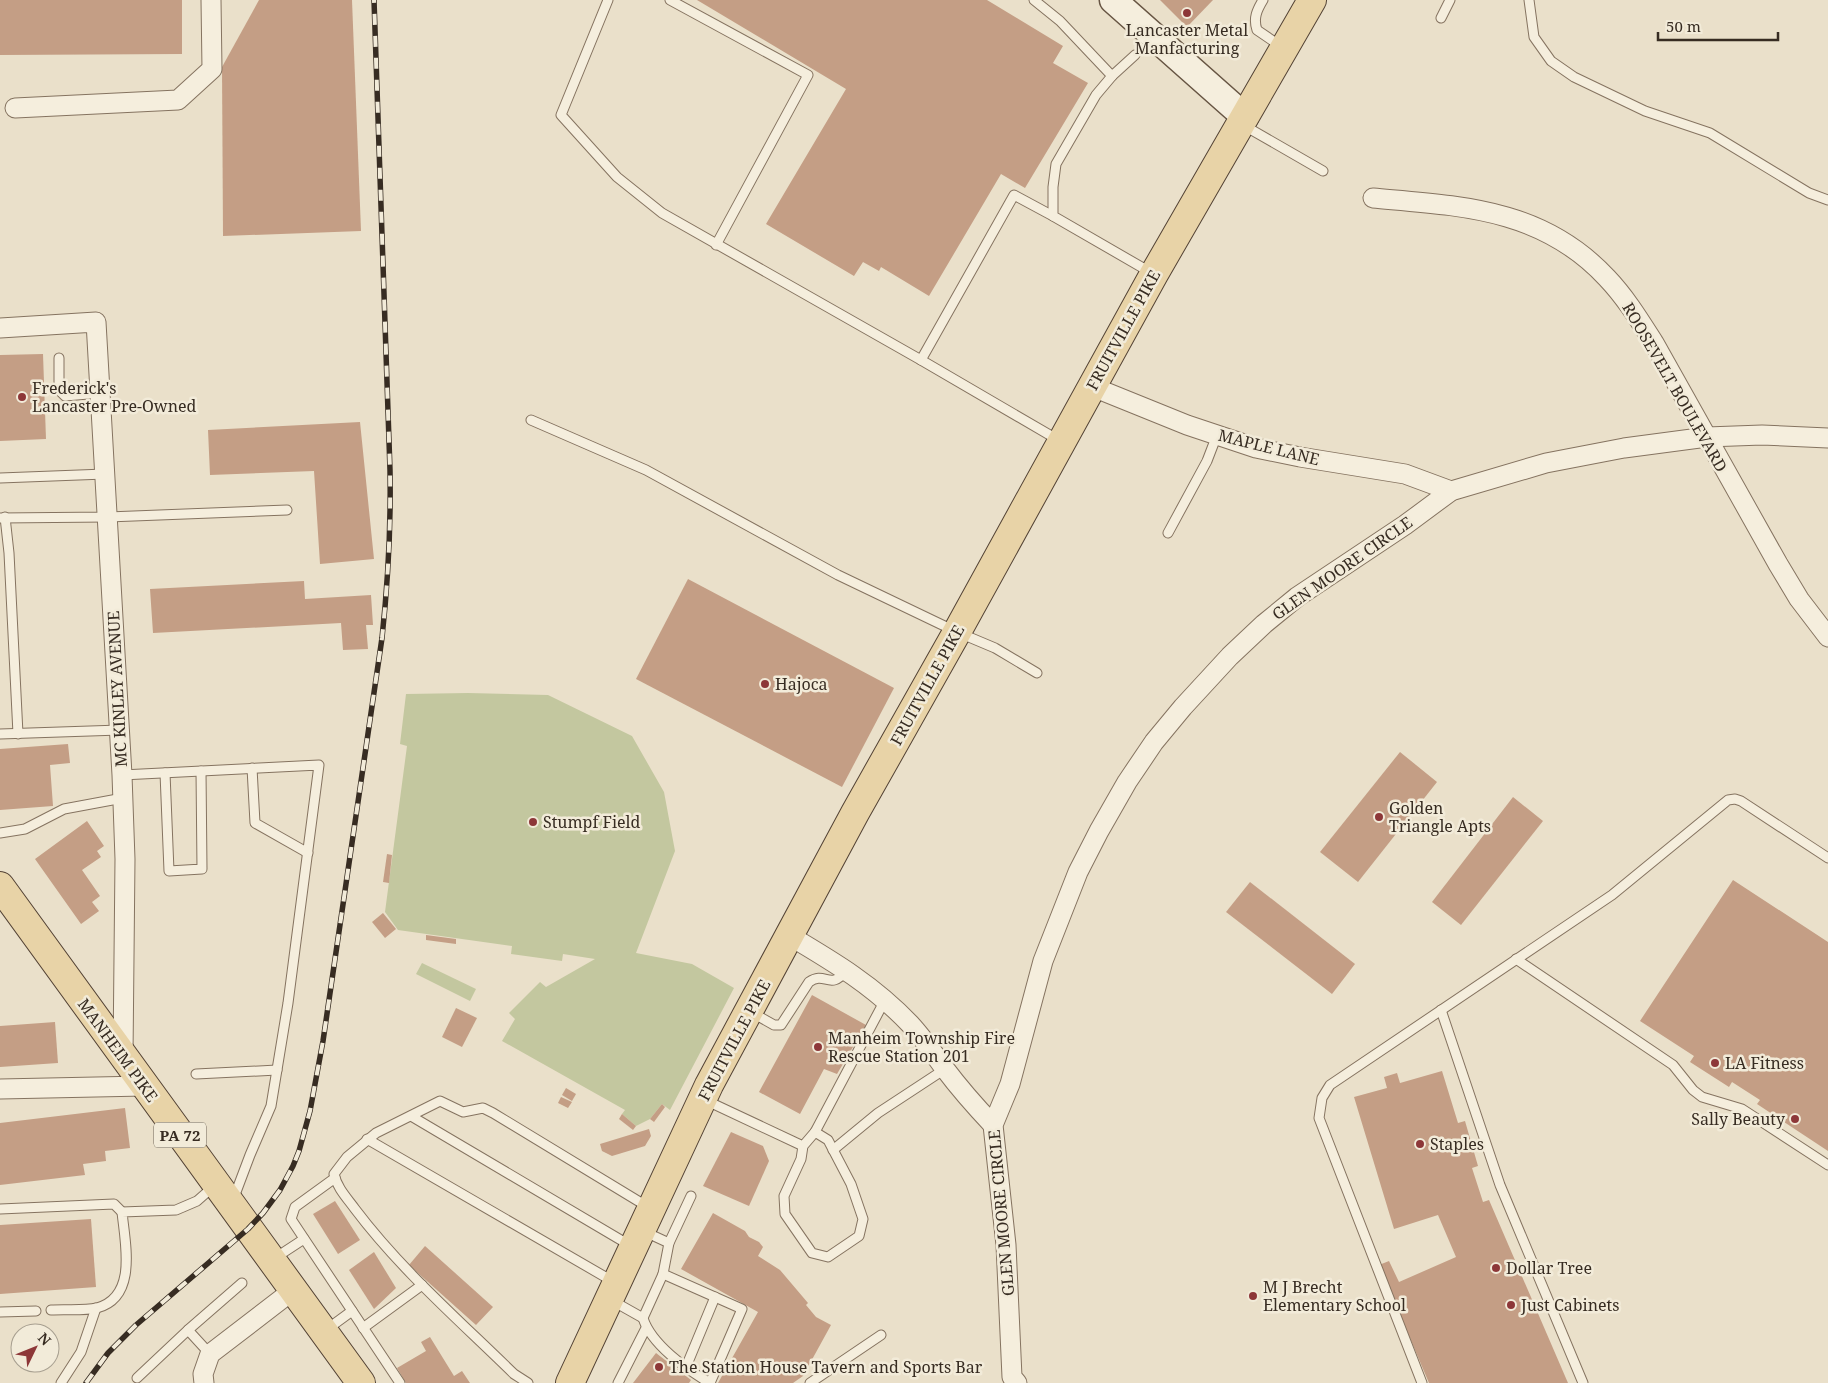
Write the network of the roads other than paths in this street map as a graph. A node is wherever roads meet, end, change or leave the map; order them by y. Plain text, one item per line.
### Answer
1 (211, 0) edge
2 (608, 0) edge
3 (670, 0) edge
4 (1034, 0) edge
5 (1113, 0) edge
6 (1263, 0) edge
7 (1312, 0) edge
8 (1450, 0) edge
9 (1529, 0) edge
10 (1441, 18) dead end
11 (1284, 49) junction
12 (1136, 55) dead end
13 (1112, 76) junction
14 (15, 108) dead end
15 (1243, 120) junction
16 (1323, 171) dead end
17 (1373, 198) dead end
18 (1828, 200) edge
19 (1053, 216) junction
20 (716, 245) junction
21 (1154, 274) junction
22 (0, 328) edge
23 (59, 358) dead end
24 (921, 360) junction
25 (1093, 386) junction
26 (100, 393) junction
27 (531, 420) dead end
28 (1218, 435) junction
29 (1707, 437) junction
30 (1828, 438) edge
31 (1062, 442) junction
32 (105, 474) junction
33 (0, 478) edge
34 (1451, 491) junction
35 (287, 510) dead end
36 (108, 517) junction
37 (3, 518) edge
38 (1168, 533) dead end
39 (957, 632) junction
40 (1828, 637) edge
41 (1037, 673) dead end
42 (120, 730) junction
43 (0, 734) edge
44 (18, 734) junction
45 (252, 768) junction
46 (201, 771) junction
47 (166, 773) junction
48 (122, 775) junction
49 (123, 798) junction
50 (0, 833) edge
51 (308, 853) junction
52 (1828, 858) edge
53 (0, 886) edge
54 (790, 936) junction
55 (1516, 959) junction
56 (847, 970) junction
57 (885, 1000) junction
58 (1441, 1010) junction
59 (749, 1011) junction
60 (123, 1056) junction
61 (945, 1069) junction
62 (277, 1070) junction
63 (196, 1074) dead end
64 (144, 1086) junction
65 (0, 1089) edge
66 (702, 1099) junction
67 (412, 1116) junction
68 (993, 1124) junction
69 (815, 1132) junction
70 (368, 1139) junction
71 (803, 1146) junction
72 (833, 1150) junction
73 (1828, 1165) edge
74 (335, 1178) junction
75 (224, 1195) junction
76 (691, 1196) dead end
77 (0, 1209) edge
78 (122, 1212) junction
79 (641, 1228) junction
80 (304, 1239) junction
81 (669, 1243) junction
82 (272, 1261) junction
83 (663, 1274) junction
84 (242, 1283) dead end
85 (422, 1285) junction
86 (612, 1290) junction
87 (292, 1291) junction
88 (715, 1297) junction
89 (96, 1308) junction
90 (51, 1310) dead end
91 (36, 1311) dead end
92 (352, 1311) junction
93 (0, 1312) edge
94 (643, 1318) junction
95 (363, 1328) junction
96 (646, 1328) junction
97 (188, 1330) junction
98 (323, 1332) junction
99 (880, 1334) dead end
100 (210, 1354) junction
101 (686, 1367) junction
102 (137, 1378) dead end
103 (1012, 1381) edge
104 (61, 1383) edge
105 (204, 1383) edge
106 (361, 1383) edge
107 (400, 1383) edge
108 (528, 1383) edge
109 (570, 1383) edge
110 (618, 1383) edge
111 (710, 1383) edge
112 (810, 1383) edge
113 (1422, 1383) edge
114 (1583, 1383) edge

1 - 14 street
2 - 20 lane
3 - 20 lane
4 - 13 lane
5 - 15 main road
6 - 11 lane
7 - 11 main road, FRUITVILLE PIKE
8 - 10 lane
9 - 18 lane
11 - 15 main road, FRUITVILLE PIKE
12 - 13 lane
13 - 19 lane
15 - 16 lane
15 - 21 main road, FRUITVILLE PIKE
17 - 29 street, ROOSEVELT BOULEVARD
19 - 21 lane
19 - 24 lane
20 - 24 lane
21 - 25 main road, FRUITVILLE PIKE
22 - 26 street, MC KINLEY AVENUE
23 - 26 lane
24 - 31 lane
25 - 28 street, MAPLE LANE
25 - 31 main road, FRUITVILLE PIKE
26 - 32 street, MC KINLEY AVENUE
27 - 39 lane
28 - 34 street, MAPLE LANE
28 - 38 lane
29 - 30 street, GLEN MOORE CIRCLE
29 - 34 street, GLEN MOORE CIRCLE
29 - 40 street, ROOSEVELT BOULEVARD
31 - 39 main road, FRUITVILLE PIKE
32 - 33 lane
32 - 36 street, MC KINLEY AVENUE
34 - 68 street, GLEN MOORE CIRCLE
35 - 36 lane
36 - 37 lane
36 - 42 street, MC KINLEY AVENUE
37 - 44 lane
39 - 41 lane
39 - 54 main road, FRUITVILLE PIKE
42 - 44 lane
42 - 48 street, MC KINLEY AVENUE
43 - 44 lane
45 - 46 lane
45 - 51 lane
45 - 51 lane
46 - 47 lane
46 - 47 lane
47 - 48 lane
48 - 49 street, MC KINLEY AVENUE
49 - 50 lane
49 - 60 street, MC KINLEY AVENUE
51 - 62 lane
52 - 55 lane
53 - 60 main road, MANHEIM PIKE / PA 72
54 - 56 street
54 - 59 main road, FRUITVILLE PIKE
55 - 58 lane
55 - 73 lane
56 - 57 street
56 - 59 lane
57 - 61 street
57 - 69 lane
58 - 113 lane
58 - 114 lane
59 - 66 main road, FRUITVILLE PIKE
60 - 64 main road, MANHEIM PIKE / PA 72
61 - 68 street
61 - 72 lane
62 - 63 lane
62 - 75 lane
64 - 65 street
64 - 75 main road, MANHEIM PIKE / PA 72
66 - 71 lane
66 - 79 main road, FRUITVILLE PIKE
67 - 70 lane
67 - 79 lane
67 - 79 lane
68 - 103 street, GLEN MOORE CIRCLE
69 - 71 lane
69 - 72 lane
70 - 74 lane
70 - 86 lane
71 - 72 lane
74 - 80 lane
74 - 85 lane
75 - 78 lane
75 - 82 main road, MANHEIM PIKE / PA 72
76 - 81 lane
77 - 78 lane
78 - 89 lane
79 - 81 lane
79 - 86 main road, FRUITVILLE PIKE
80 - 82 lane
80 - 92 lane
81 - 83 lane
82 - 87 main road, MANHEIM PIKE / PA 72
83 - 88 lane
83 - 94 lane
84 - 97 lane
85 - 95 lane
85 - 108 lane
86 - 94 lane
86 - 109 main road, FRUITVILLE PIKE
87 - 98 main road, MANHEIM PIKE / PA 72
87 - 100 street
88 - 101 lane
88 - 111 lane
89 - 90 lane
89 - 104 lane
91 - 93 lane
92 - 95 lane
92 - 98 lane
94 - 96 lane
95 - 107 lane
96 - 101 lane
96 - 110 lane
97 - 100 lane
97 - 102 lane
98 - 106 main road, MANHEIM PIKE / PA 72
99 - 112 lane
100 - 105 street
101 - 111 lane

